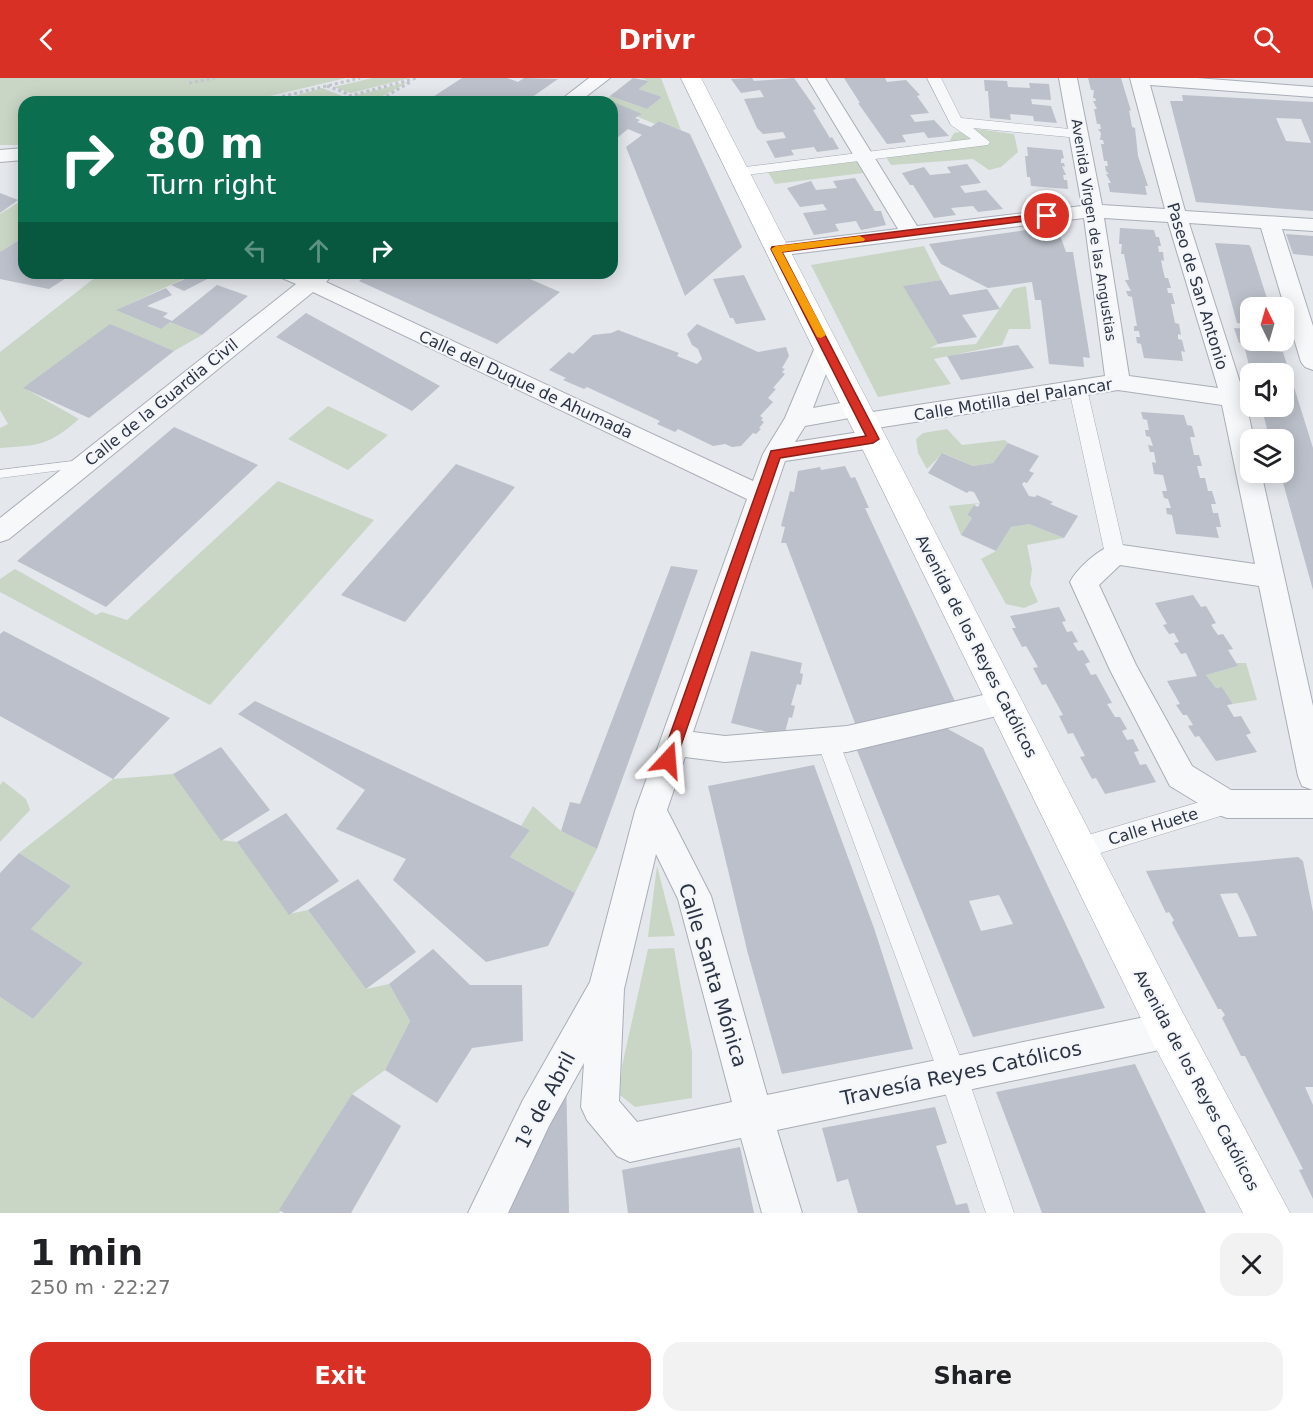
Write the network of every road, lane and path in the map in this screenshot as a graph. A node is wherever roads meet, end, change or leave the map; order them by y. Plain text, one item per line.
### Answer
1 (215, 78) edge
2 (360, 78) edge
3 (417, 78) edge
4 (601, 78) edge
5 (692, 78) edge
6 (816, 78) edge
7 (934, 78) edge
8 (1068, 78) edge
9 (1139, 79) edge
10 (1219, 82) edge
11 (189, 83) dead end
12 (1278, 84) edge
13 (326, 86) junction
14 (1313, 92) edge
15 (284, 96) edge
16 (349, 96) joint
17 (386, 96) edge
18 (576, 96) edge
19 (956, 122) junction
20 (1079, 134) junction
21 (18, 154) edge
22 (862, 155) junction
23 (0, 156) edge
24 (737, 172) junction
25 (1093, 211) junction
26 (1176, 214) junction
27 (1269, 222) junction
28 (1313, 225) edge
29 (910, 232) junction
30 (776, 249) junction
31 (304, 279) edge
32 (314, 279) edge
33 (826, 345) junction
34 (1313, 362) edge
35 (1118, 382) junction
36 (1078, 389) junction
37 (1233, 398) junction
38 (797, 419) junction
39 (865, 423) junction
40 (775, 454) junction
41 (83, 464) junction
42 (0, 474) edge
43 (761, 495) junction
44 (0, 532) edge
45 (1115, 554) junction
46 (1271, 578) junction
47 (1301, 668) edge
48 (1005, 702) junction
49 (827, 739) junction
50 (674, 743) junction
51 (1313, 777) edge
52 (1227, 804) junction
53 (1313, 804) edge
54 (651, 811) junction
55 (1078, 849) junction
56 (606, 988) junction
57 (1169, 1030) junction
58 (953, 1075) junction
59 (754, 1116) junction
60 (488, 1213) edge
61 (782, 1213) edge
62 (1000, 1213) edge
63 (1267, 1213) edge

1 - 11 path
2 - 13 path
3 - 16 path
3 - 17 path
4 - 18 street
5 - 24 main road, Avenida de los Reyes Católicos
6 - 22 street
7 - 19 street
8 - 20 street, Avenida Virgen de las Angustias
9 - 10 street
9 - 26 street, Paseo de San Antonio
10 - 12 street
12 - 14 street
13 - 15 path
13 - 16 path
19 - 20 street
19 - 22 street
20 - 25 street, Avenida Virgen de las Angustias
21 - 23 street
22 - 24 street
22 - 29 street
24 - 30 main road, Avenida de los Reyes Católicos
25 - 26 street
25 - 29 street
25 - 35 street, Avenida Virgen de las Angustias
26 - 27 street
26 - 37 street, Paseo de San Antonio
27 - 28 street
27 - 34 street
29 - 30 street
30 - 33 main road, Avenida de los Reyes Católicos
31 - 41 street, Calle de la Guardia Civil
32 - 43 street, Calle del Duque de Ahumada
33 - 38 street
33 - 39 main road, Avenida de los Reyes Católicos
35 - 36 street, Calle Motilla del Palancar
35 - 37 street, Calle Motilla del Palancar
36 - 39 street, Calle Motilla del Palancar
36 - 45 street
37 - 46 street, Paseo de San Antonio
38 - 39 street
38 - 40 street
39 - 40 street
39 - 48 main road, Avenida de los Reyes Católicos
40 - 43 street
41 - 42 lane
41 - 44 street, Calle de la Guardia Civil
43 - 50 street
45 - 46 street
45 - 52 street
46 - 47 street, Paseo de San Antonio
47 - 51 street, Paseo de San Antonio
48 - 49 street
48 - 55 main road, Avenida de los Reyes Católicos
49 - 50 street
49 - 58 street
50 - 54 street
52 - 53 street
52 - 55 street, Calle Huete
54 - 56 street
54 - 59 street, Calle Santa Mónica
55 - 57 main road, Avenida de los Reyes Católicos
56 - 59 street
56 - 60 street, 1º de Abril
57 - 58 street, Travesía Reyes Católicos
57 - 63 main road, Avenida de los Reyes Católicos
58 - 59 street, Travesía Reyes Católicos
58 - 62 street
59 - 61 street, Calle Santa Mónica

